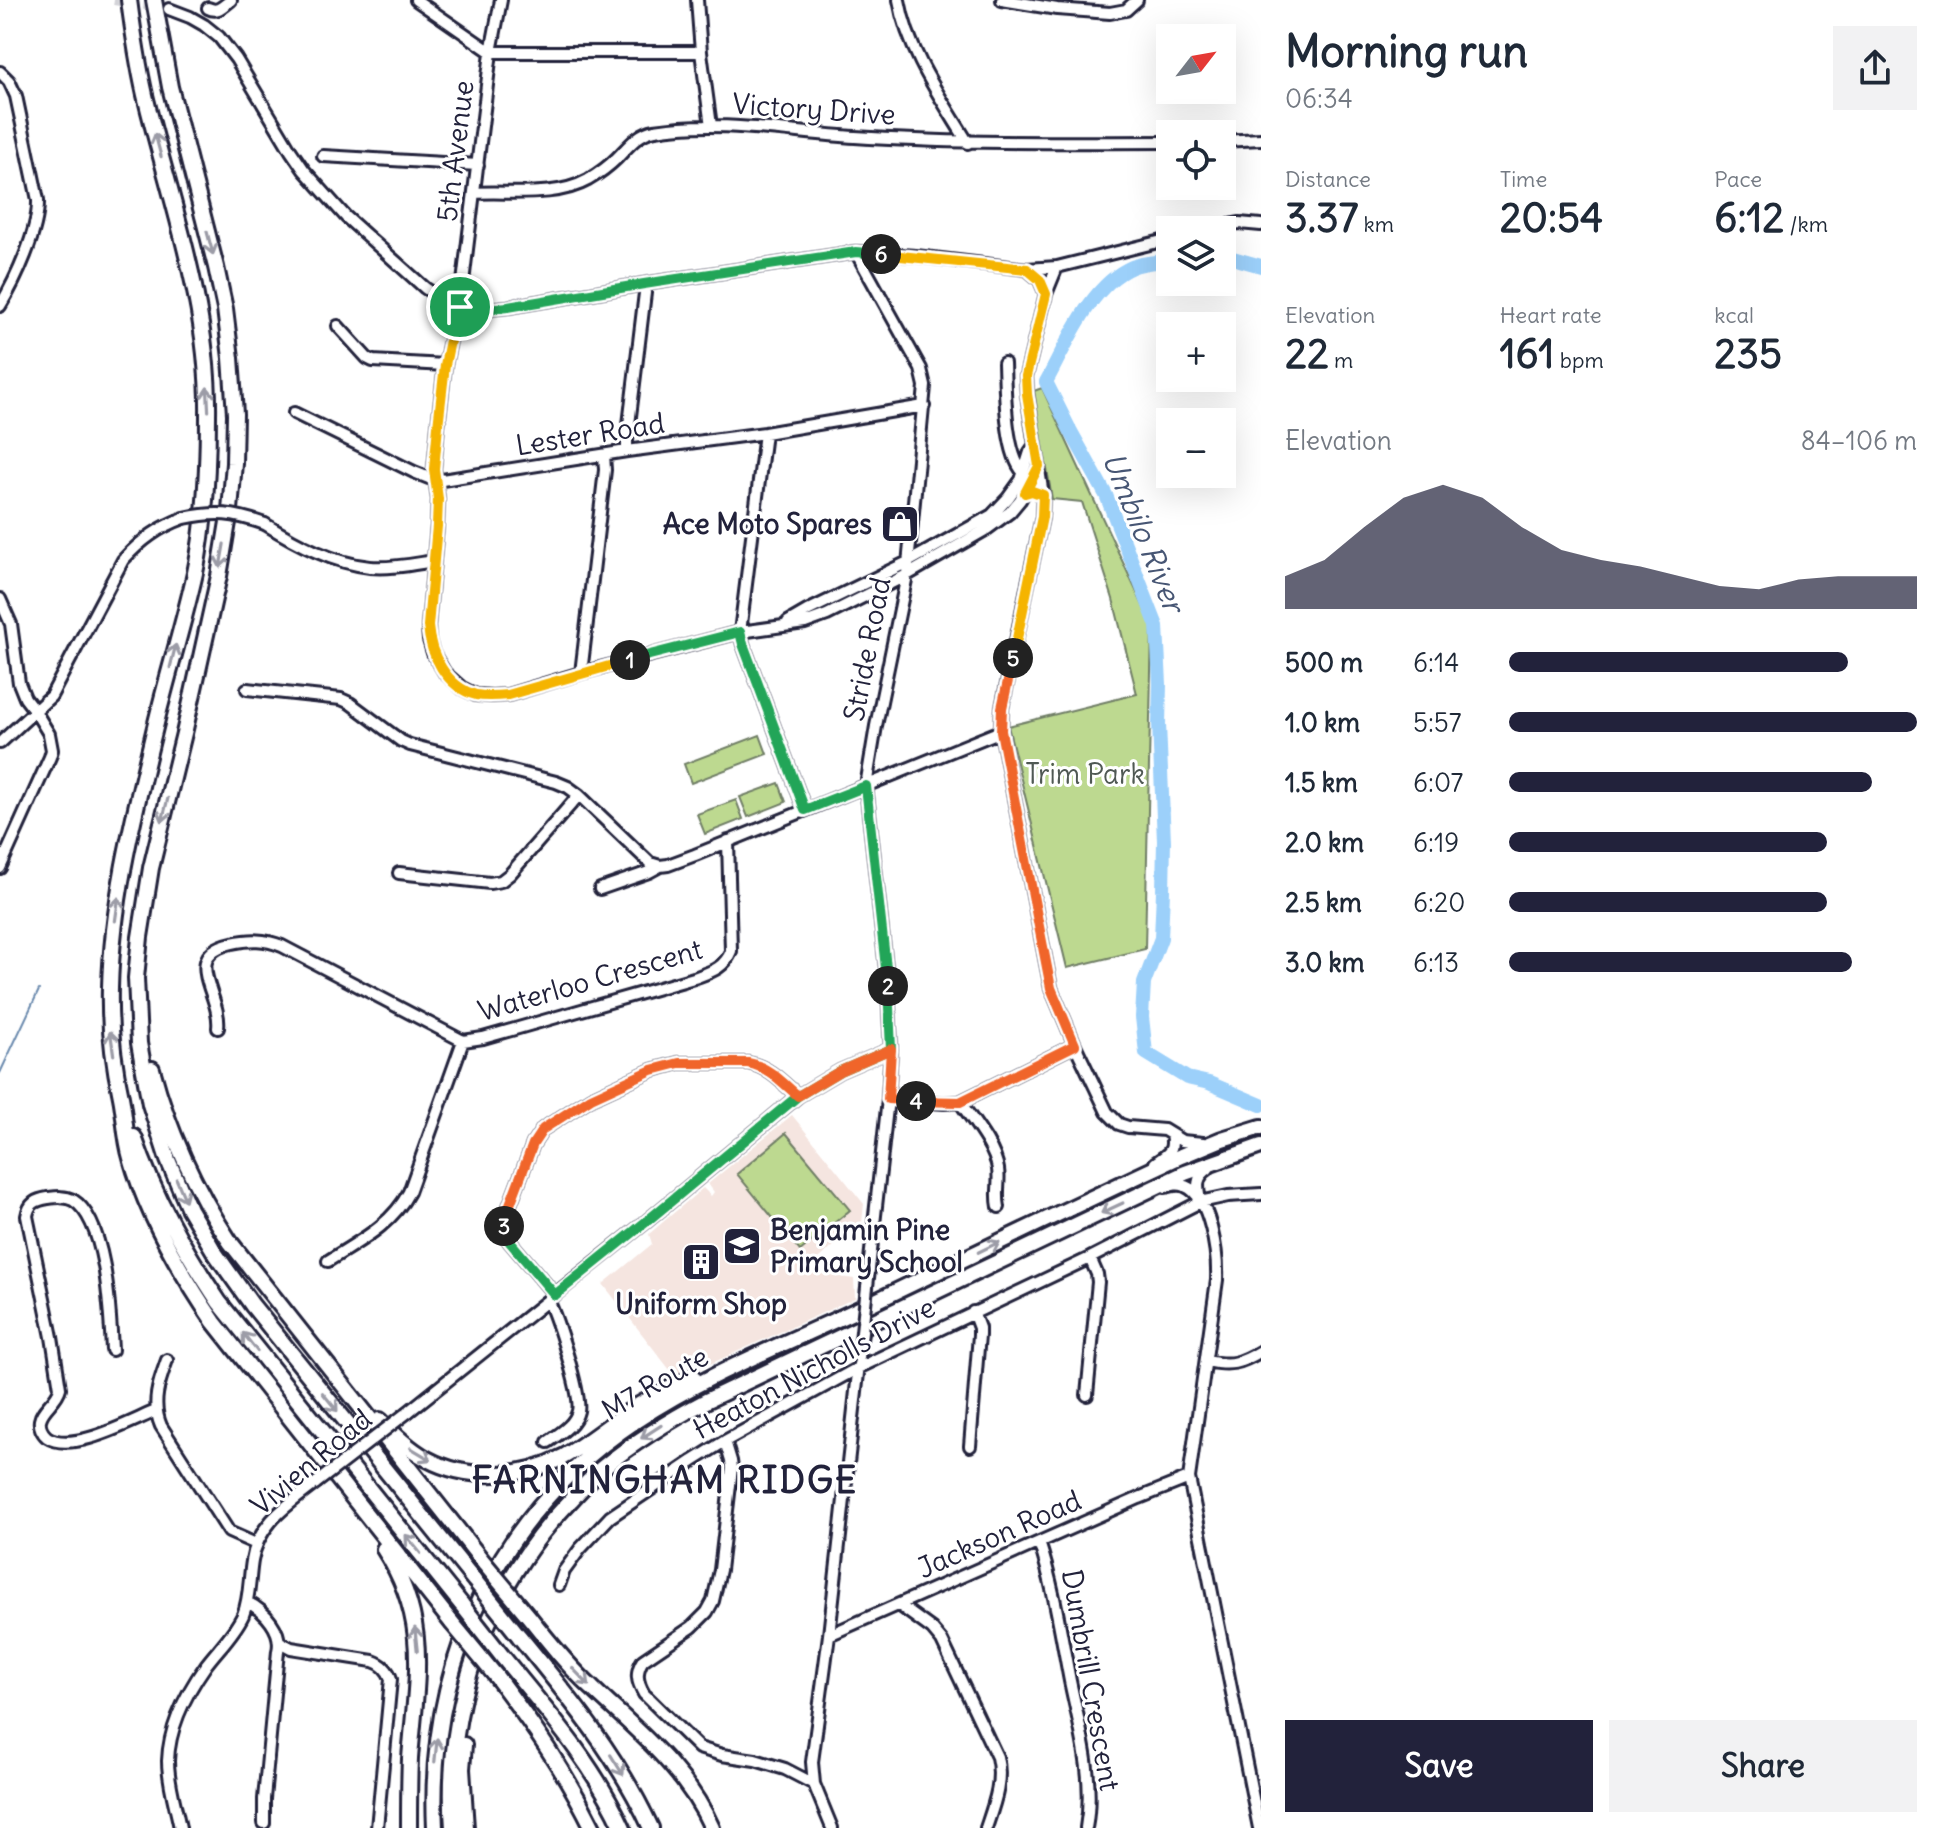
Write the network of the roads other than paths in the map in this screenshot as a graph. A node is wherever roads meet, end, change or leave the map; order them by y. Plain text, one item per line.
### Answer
1 (129, 0) edge
2 (154, 0) edge
3 (231, 0) edge
4 (416, 0) edge
5 (501, 0) edge
6 (697, 0) edge
7 (899, 0) edge
8 (1002, 0) edge
9 (1137, 0) edge
10 (208, 8) dead end
11 (169, 9) dead end
12 (491, 52) junction
13 (701, 52) junction
14 (0, 72) edge
15 (711, 126) junction
16 (1261, 139) edge
17 (1236, 140) edge
18 (1156, 142) edge
19 (968, 143) junction
20 (323, 156) dead end
21 (478, 165) junction
22 (474, 193) junction
23 (1236, 224) edge
24 (1261, 225) edge
25 (1156, 242) edge
26 (856, 252) junction
27 (1057, 267) junction
28 (1027, 269) junction
29 (644, 284) junction
30 (1046, 294) junction
31 (0, 306) edge
32 (460, 307) junction
33 (338, 326) dead end
34 (1004, 363) dead end
35 (445, 365) junction
36 (924, 406) junction
37 (294, 413) dead end
38 (765, 433) junction
39 (1035, 445) junction
40 (627, 451) junction
41 (604, 455) junction
42 (1039, 466) junction
43 (1023, 472) junction
44 (435, 480) junction
45 (1025, 493) junction
46 (1043, 495) junction
47 (434, 561) junction
48 (908, 562) junction
49 (907, 575) junction
50 (0, 599) edge
51 (783, 626) junction
52 (740, 632) junction
53 (581, 673) junction
54 (247, 689) dead end
55 (35, 711) junction
56 (1001, 731) junction
57 (0, 743) edge
58 (866, 786) junction
59 (579, 795) junction
60 (805, 810) junction
61 (728, 841) junction
62 (660, 866) junction
63 (0, 868) edge
64 (399, 873) dead end
65 (600, 889) dead end
66 (136, 978) junction
67 (218, 1028) dead end
68 (463, 1041) junction
69 (1075, 1045) junction
70 (891, 1049) junction
71 (798, 1096) junction
72 (121, 1099) junction
73 (888, 1099) junction
74 (960, 1102) junction
75 (1261, 1127) edge
76 (1171, 1135) junction
77 (1214, 1142) junction
78 (1261, 1146) edge
79 (1222, 1159) junction
80 (1137, 1176) junction
81 (1144, 1193) junction
82 (1261, 1194) edge
83 (1200, 1202) junction
84 (999, 1207) dead end
85 (1090, 1258) junction
86 (328, 1261) dead end
87 (552, 1298) junction
88 (973, 1312) junction
89 (850, 1313) junction
90 (306, 1341) junction
91 (112, 1350) dead end
92 (1261, 1351) edge
93 (167, 1360) dead end
94 (1206, 1361) junction
95 (859, 1363) junction
96 (1087, 1395) dead end
97 (156, 1411) junction
98 (725, 1441) junction
99 (548, 1442) dead end
100 (970, 1446) dead end
101 (1189, 1478) junction
102 (340, 1481) junction
103 (1039, 1542) junction
104 (256, 1544) junction
105 (559, 1585) dead end
106 (247, 1602) junction
107 (899, 1605) junction
108 (829, 1635) junction
109 (280, 1642) junction
110 (463, 1697) junction
111 (814, 1784) junction
112 (264, 1823) dead end
113 (180, 1828) edge
114 (377, 1828) edge
115 (409, 1828) edge
116 (435, 1828) edge
117 (453, 1828) edge
118 (466, 1828) edge
119 (593, 1828) edge
120 (623, 1828) edge
121 (651, 1828) edge
122 (712, 1828) edge
123 (832, 1828) edge
124 (986, 1828) edge
125 (1086, 1828) edge
126 (1259, 1828) edge

72 -> 1 highway
2 -> 66 highway
3 - 10 street
4 - 12 street
5 - 12 street, 5th Avenue
6 - 13 street
7 - 19 street
8 - 9 street
11 - 32 street
12 - 13 street
12 - 21 street, 5th Avenue
13 - 15 street
14 - 31 street
15 - 19 street, Victory Drive
15 - 22 street, Victory Drive
16 - 17 street
18 - 19 street, Victory Drive
20 - 21 street
21 - 22 street, 5th Avenue
22 - 32 street, 5th Avenue
23 - 24 street
25 - 27 street
26 - 28 street
26 - 29 street
26 - 36 street, Stride Road
27 - 28 street
27 - 30 street
28 - 30 street
29 - 32 street
29 - 40 street
30 - 39 street
32 - 35 street, 5th Avenue
33 - 35 street
34 - 43 street
35 - 44 street, 5th Avenue
36 - 38 street, Lester Road
36 - 48 street, Stride Road
37 - 44 street
38 - 40 street, Lester Road
38 - 52 street
39 - 42 street
39 - 43 street
40 - 41 street, Lester Road
41 - 44 street, Lester Road
41 - 53 street
42 - 45 street
42 - 46 street
43 - 48 street
44 - 47 street
45 - 46 street
45 - 49 street
46 - 56 street
47 - 53 street
47 - 55 street, bridge
48 - 49 street, Stride Road
48 - 51 street
49 - 51 street
49 - 58 street, Stride Road
50 - 55 street
51 - 52 street
52 - 53 street
52 - 60 street
54 - 59 street
55 - 57 street
55 - 63 street
56 - 58 street
56 - 69 street
58 - 60 street
58 - 70 street, Stride Road
59 - 62 street
59 - 64 street
60 - 61 street
61 - 62 street
61 - 68 street, Waterloo Crescent
62 - 65 street
66 - 90 highway
66 -> 121 highway, bridge
67 - 68 street, Waterloo Crescent
68 - 86 street
69 - 74 street
69 - 76 street
70 - 71 street, Vivien Road
70 - 73 street, Stride Road
71 - 87 street, Vivien Road
71 - 87 street
72 - 102 highway
120 -> 72 highway, bridge
73 - 74 street
73 - 95 street, Stride Road, bridge
74 - 84 street
75 - 77 highway, M7 Route
76 - 77 street
76 - 80 street
77 - 80 highway, M7 Route
78 - 79 highway, M7 Route
79 - 81 highway, M7 Route
79 - 83 street
89 -> 80 highway, M7 Route
81 - 83 street
81 -> 110 highway, M7 Route
82 - 83 street, Heaton Nicholls Drive
83 - 85 street, Heaton Nicholls Drive
83 - 94 street
85 - 88 street, Heaton Nicholls Drive
85 - 96 street
87 - 99 street
87 - 104 street, Vivien Road, bridge
88 - 95 street, Heaton Nicholls Drive
88 - 100 street
90 -> 89 highway
116 -> 89 highway, M7 Route
90 -> 122 highway, bridge
91 - 97 street
92 - 94 street
93 - 97 street
94 - 101 street
95 - 98 street, Heaton Nicholls Drive
95 - 108 street, Stride Road
97 - 104 street
98 - 105 street, Heaton Nicholls Drive
98 - 111 street
101 - 103 street, Jackson Road
101 - 126 street
115 -> 102 highway
102 - 119 highway, bridge
103 - 107 street, Jackson Road
103 - 125 street, Dumbrill Crescent
104 - 106 street, Vivien Road
106 - 109 street
106 - 113 street
107 - 108 street, Jackson Road
107 - 124 street
108 - 111 street, Stride Road
109 - 112 street
109 - 114 street
110 - 117 highway, M7 Route
110 - 118 highway
111 - 123 street

